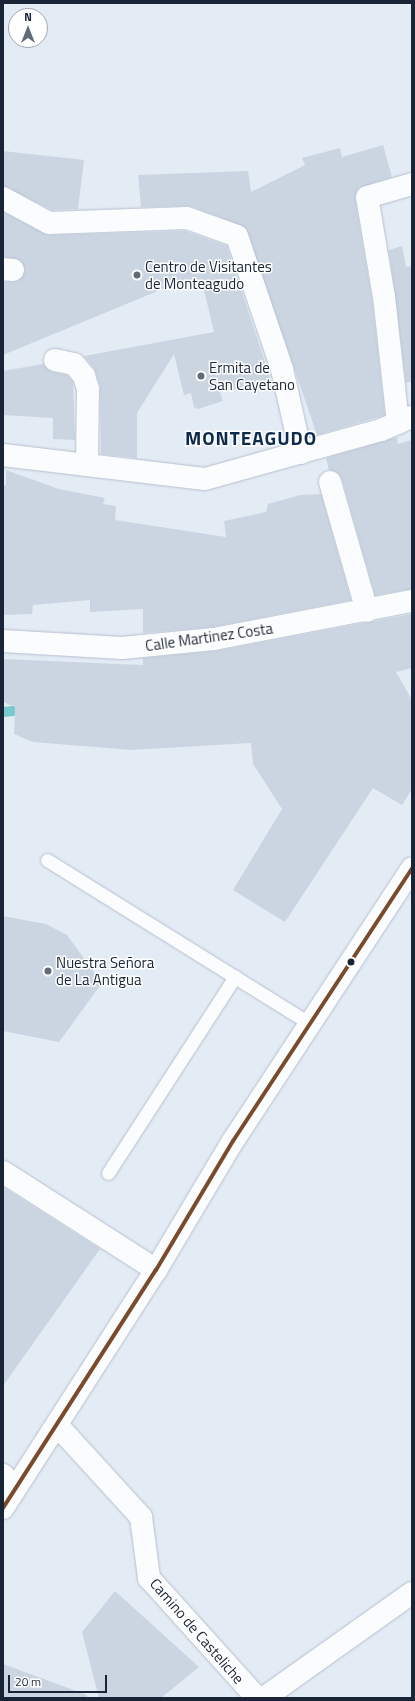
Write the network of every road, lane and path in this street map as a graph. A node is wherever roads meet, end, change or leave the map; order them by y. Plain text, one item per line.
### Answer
1 (412, 184) edge
2 (3, 198) edge
3 (55, 360) dead end
4 (405, 420) edge
5 (301, 452) junction
6 (3, 455) edge
7 (87, 465) junction
8 (330, 482) dead end
9 (412, 601) edge
10 (367, 611) junction
11 (3, 641) edge
12 (47, 860) dead end
13 (412, 869) edge
14 (235, 977) junction
15 (309, 1023) junction
16 (3, 1172) edge
17 (108, 1173) dead end
18 (156, 1270) junction
19 (57, 1425) junction
20 (9, 1482) edge
21 (3, 1508) edge
22 (412, 1593) edge
23 (257, 1698) edge
24 (264, 1698) edge

1 - 4 street
2 - 5 street
3 - 7 street
4 - 5 street
5 - 7 street
6 - 7 street
8 - 10 street
9 - 10 street, Calle Martinez Costa
10 - 11 street, Calle Martinez Costa
12 - 14 lane
13 - 15 street
14 - 15 lane
14 - 17 lane
15 - 18 street
16 - 18 street
18 - 19 street
19 - 20 street
19 - 23 street, Camino de Casteliche
20 - 21 street
22 - 24 street

